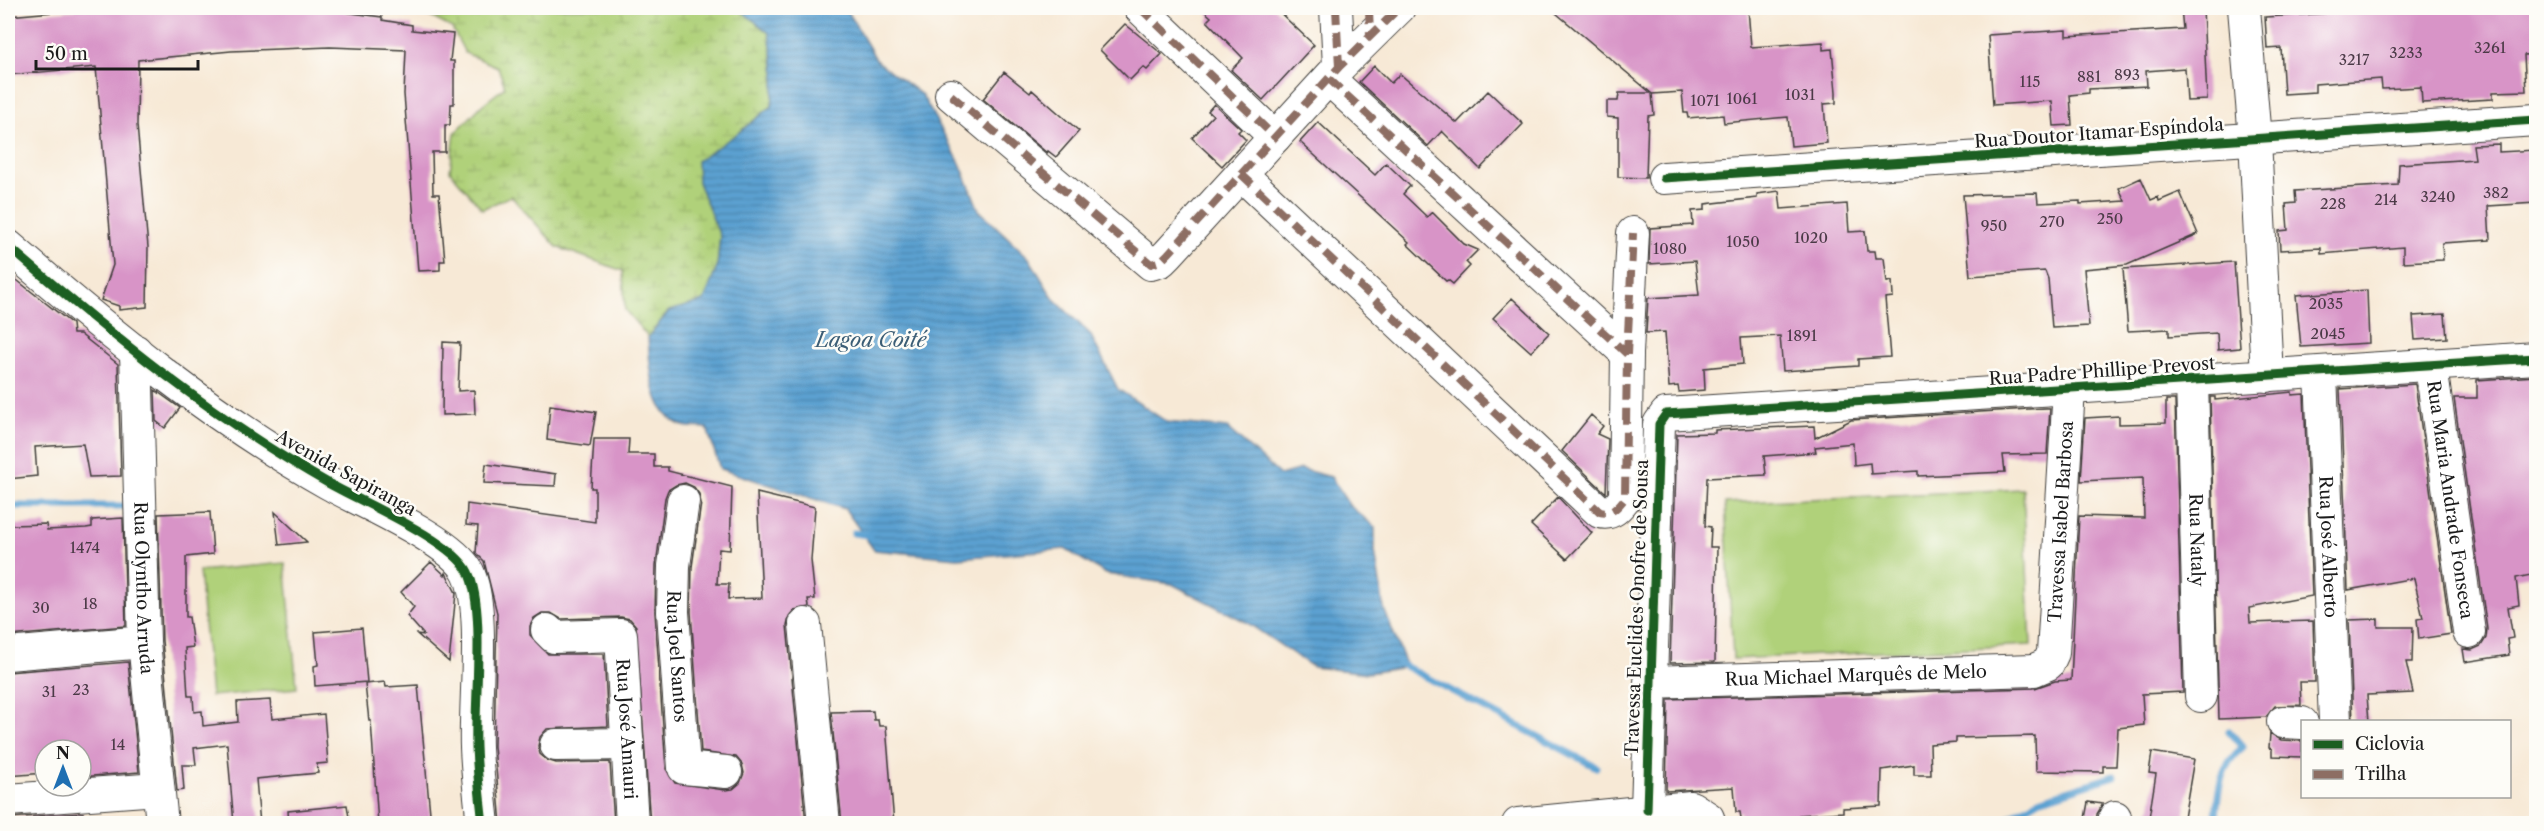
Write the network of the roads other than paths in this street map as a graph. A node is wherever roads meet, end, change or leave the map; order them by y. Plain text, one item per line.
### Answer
1 (1140, 8) edge
2 (1336, 8) edge
3 (1399, 8) edge
4 (2244, 8) edge
5 (1370, 22) edge
6 (1334, 73) junction
7 (951, 94) dead end
8 (2536, 120) edge
9 (1275, 138) junction
10 (2254, 139) junction
11 (1241, 174) junction
12 (1664, 178) dead end
13 (1633, 233) dead end
14 (8, 246) edge
15 (136, 351) junction
16 (1627, 354) junction
17 (2536, 358) edge
18 (2431, 367) junction
19 (2321, 373) junction
20 (2267, 376) junction
21 (2192, 382) junction
22 (2070, 389) junction
23 (1670, 414) joint
24 (683, 501) dead end
25 (805, 624) dead end
26 (548, 630) dead end
27 (2469, 632) dead end
28 (144, 642) junction
29 (2053, 653) joint
30 (8, 654) edge
31 (1650, 682) junction
32 (2201, 696) dead end
33 (2335, 720) edge
34 (679, 725) junction
35 (627, 736) junction
36 (556, 745) dead end
37 (726, 772) dead end
38 (158, 789) junction
39 (8, 800) edge
40 (1647, 810) junction
41 (1700, 815) edge
42 (162, 824) edge
43 (483, 824) edge
44 (632, 824) edge
45 (824, 824) edge
46 (1518, 824) edge

1 - 9 street
2 - 6 street
3 - 5 street
4 - 10 street
5 - 6 street
6 - 9 street
6 - 16 street
7 - 11 street
8 - 10 street, Rua Doutor Itamar Espíndola
9 - 11 street
10 - 12 street, Rua Doutor Itamar Espíndola
10 - 20 street
11 - 16 street
13 - 16 street
14 - 15 street, Avenida Sapiranga
15 - 28 street, Rua Olyntho Arruda
15 - 43 street, Avenida Sapiranga
17 - 18 street, Rua Padre Phillipe Prevost
18 - 19 street, Rua Padre Phillipe Prevost
18 - 27 street, Rua Maria Andrade Fonseca
19 - 20 street, Rua Padre Phillipe Prevost
19 - 33 street, Rua José Alberto
20 - 21 street, Rua Padre Phillipe Prevost
21 - 22 street, Rua Padre Phillipe Prevost
21 - 32 street, Rua Nataly
22 - 23 street, Rua Padre Phillipe Prevost
22 - 29 street, Travessa Isabel Barbosa
23 - 31 street, Travessa Euclides Onofre de Sousa
24 - 34 street, Rua Joel Santos
25 - 45 street
26 - 35 street, Rua José Amauri
28 - 30 street
28 - 38 street, Rua Olyntho Arruda
29 - 31 street, Rua Michael Marquês de Melo
31 - 40 street, Travessa Euclides Onofre de Sousa
34 - 35 street
34 - 37 street, Rua Joel Santos
35 - 36 street
35 - 44 street, Rua José Amauri
38 - 39 street
38 - 42 street, Rua Olyntho Arruda
40 - 41 street
40 - 46 street

